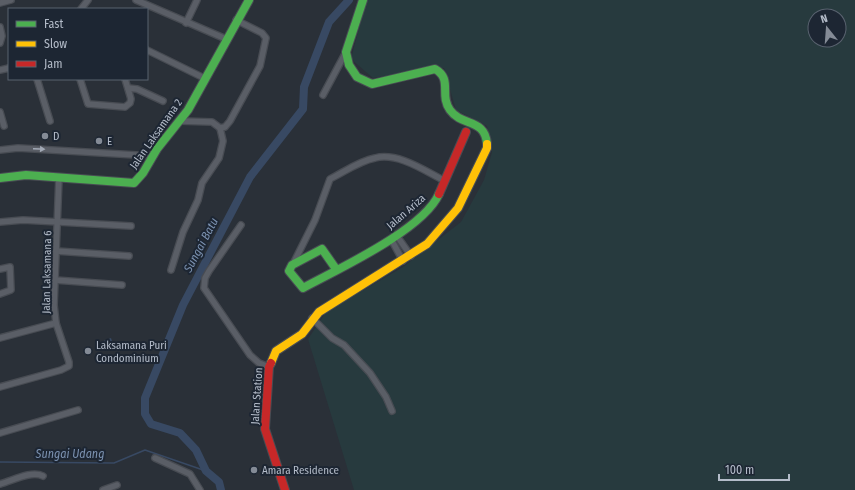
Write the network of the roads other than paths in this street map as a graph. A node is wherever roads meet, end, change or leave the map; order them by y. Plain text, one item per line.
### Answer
1 (11, 0) edge
2 (88, 0) edge
3 (136, 0) edge
4 (197, 0) edge
5 (249, 0) edge
6 (363, 0) edge
7 (0, 3) edge
8 (82, 8) edge
9 (236, 20) junction
10 (186, 22) junction
11 (0, 27) edge
12 (226, 38) junction
13 (0, 43) edge
14 (148, 50) edge
15 (346, 52) junction
16 (206, 79) junction
17 (37, 80) edge
18 (80, 80) edge
19 (125, 80) edge
20 (128, 88) junction
21 (323, 95) dead end
22 (163, 101) dead end
23 (0, 112) edge
24 (50, 121) dead end
25 (180, 121) junction
26 (4, 126) dead end
27 (220, 128) junction
28 (466, 132) dead end
29 (0, 150) edge
30 (153, 156) junction
31 (60, 177) junction
32 (0, 178) edge
33 (445, 181) junction
34 (58, 221) junction
35 (0, 222) edge
36 (241, 225) dead end
37 (131, 226) dead end
38 (394, 238) junction
39 (56, 252) junction
40 (129, 256) dead end
41 (407, 258) junction
42 (292, 265) junction
43 (0, 269) edge
44 (171, 270) dead end
45 (336, 270) junction
46 (55, 280) junction
47 (122, 285) dead end
48 (0, 294) edge
49 (312, 318) junction
50 (56, 323) junction
51 (0, 338) edge
52 (269, 367) junction
53 (0, 387) edge
54 (78, 410) dead end
55 (392, 411) dead end
56 (0, 433) edge
57 (155, 458) dead end
58 (43, 476) dead end
59 (0, 484) edge
60 (117, 485) dead end
61 (103, 490) edge
62 (200, 490) edge
63 (285, 490) edge

1 - 7 street
2 - 8 street
3 - 10 street
4 - 10 street
5 - 9 street, Jalan Laksamana 2
6 - 15 street
9 - 12 street, Jalan Laksamana 2
9 - 27 street
10 - 12 street
11 - 13 street
12 - 16 street, Jalan Laksamana 2
14 - 16 street
15 - 21 street
15 - 41 street, Jalan Station
16 - 25 street, Jalan Laksamana 2
17 - 24 street
18 - 20 street
19 - 20 street
20 - 22 street
23 - 26 street
25 - 27 street
25 - 30 street, Jalan Laksamana 2
27 - 44 street
28 - 33 street, Jalan Ariza
29 -> 30 street
30 - 31 street, Jalan Laksamana 2
31 - 32 street, Jalan Laksamana 2
31 - 34 street, Jalan Laksamana 6
33 - 38 street, Jalan Ariza
33 - 42 street
34 - 35 street
34 - 37 street
34 - 39 street, Jalan Laksamana 6
36 - 52 street
38 - 41 street
38 - 45 street, Jalan Ariza
39 - 40 street
39 - 46 street, Jalan Laksamana 6
41 - 49 street, Jalan Station
42 - 45 street
42 - 45 street, Jalan Ariza
43 - 48 street
46 - 47 street
46 - 50 street, Jalan Laksamana 6
49 - 52 street, Jalan Station
49 - 55 street
50 - 51 street
50 - 53 street, Jalan Laksamana 6
52 - 63 street, Jalan Station
54 - 56 street
57 - 62 street
58 - 59 street
60 - 61 street

